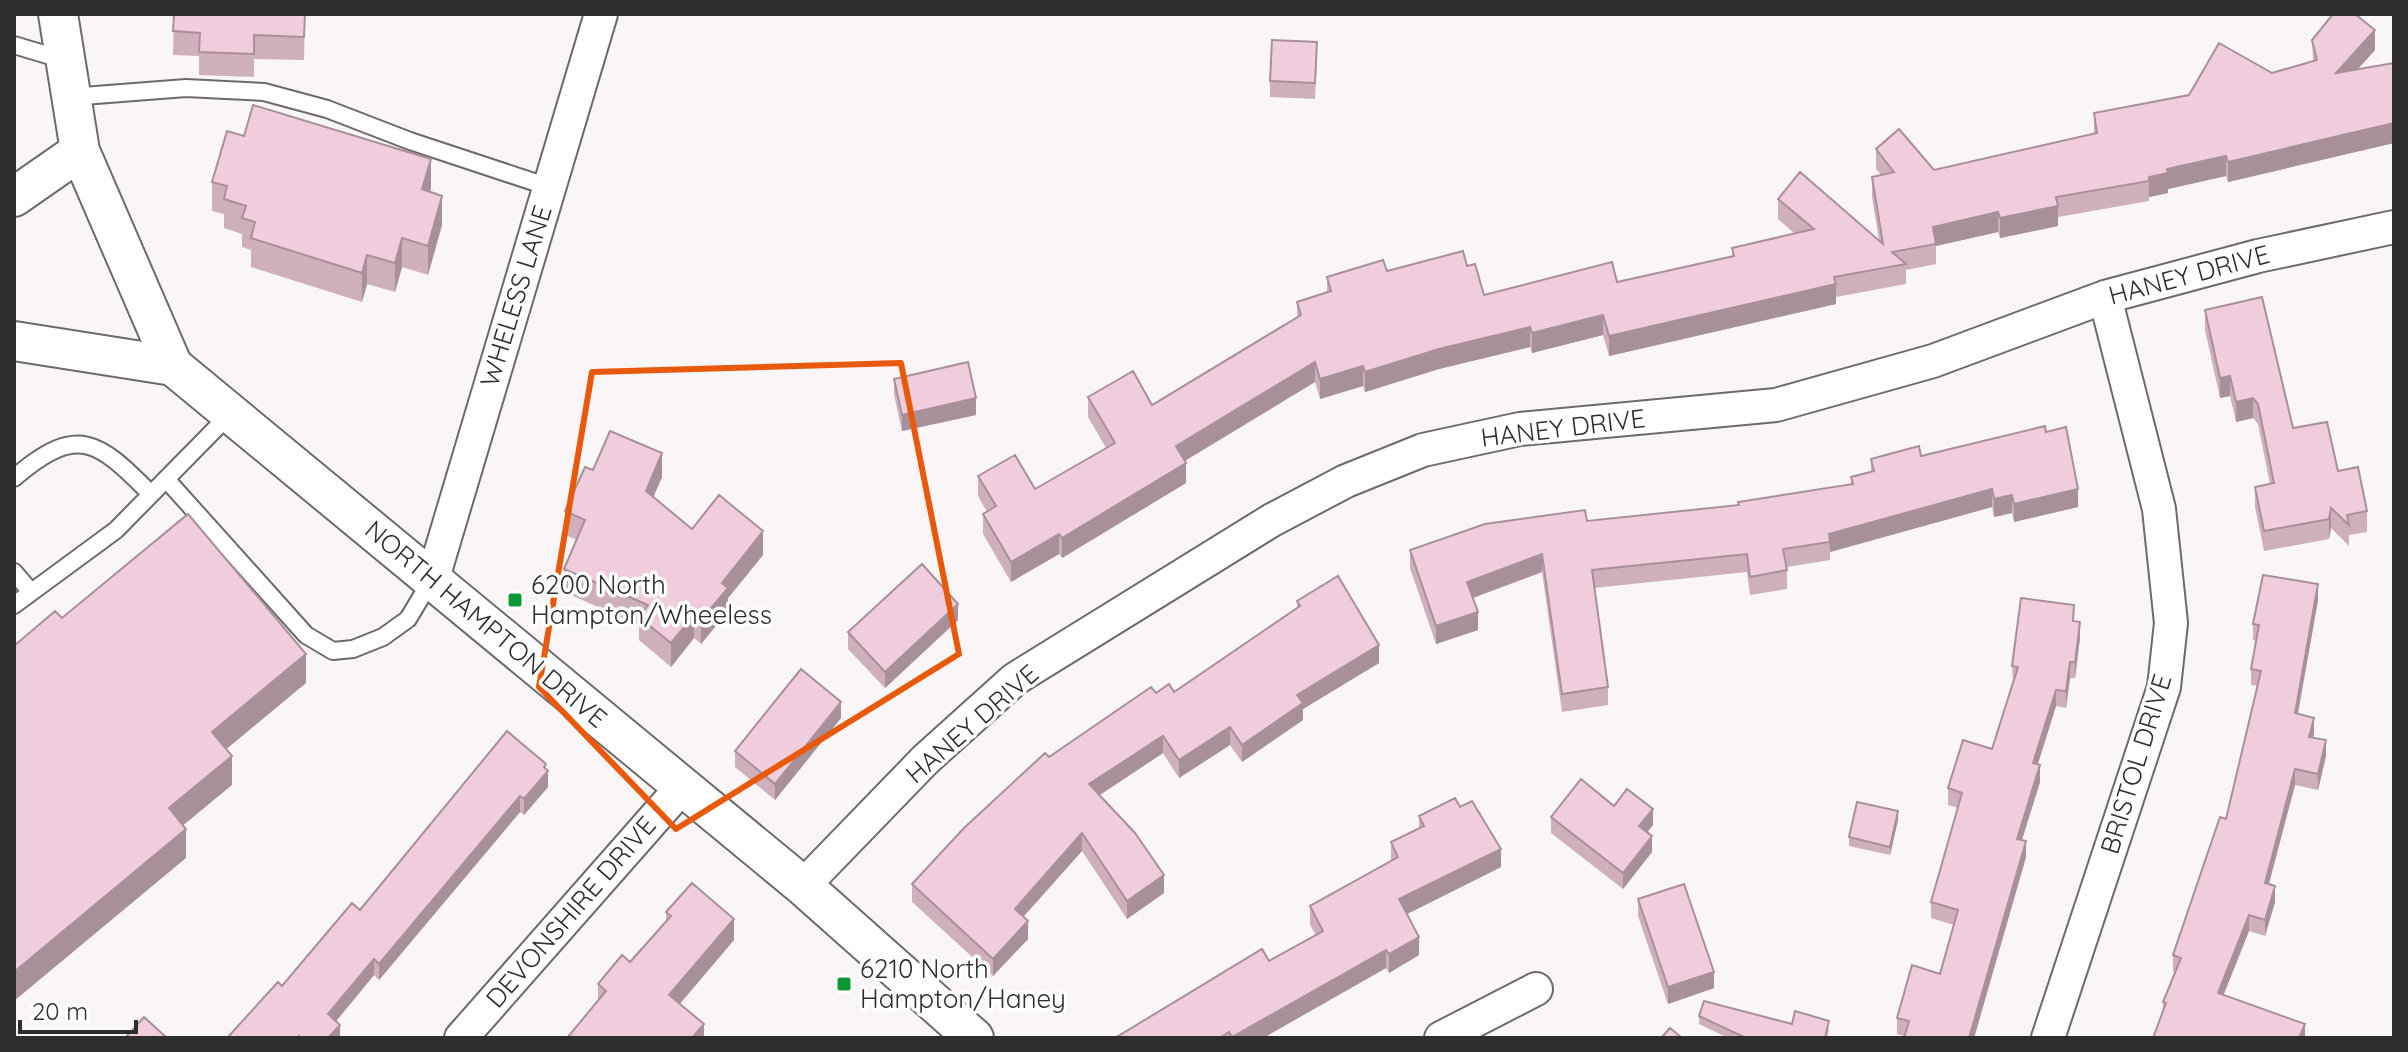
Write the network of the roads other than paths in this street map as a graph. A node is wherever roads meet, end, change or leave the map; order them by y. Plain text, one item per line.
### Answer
1 (58, 14) edge
2 (601, 14) edge
3 (14, 45) edge
4 (64, 60) junction
5 (70, 97) junction
6 (80, 151) junction
7 (549, 187) junction
8 (14, 197) edge
9 (2394, 227) edge
10 (2105, 297) junction
11 (14, 341) edge
12 (173, 366) junction
13 (231, 413) junction
14 (14, 478) edge
15 (166, 479) junction
16 (151, 494) junction
17 (14, 572) edge
18 (433, 578) junction
19 (31, 592) junction
20 (14, 605) edge
21 (682, 787) junction
22 (803, 886) junction
23 (1536, 989) dead end
24 (461, 1038) edge
25 (974, 1038) edge
26 (1441, 1038) edge
27 (2048, 1038) edge

1 - 4 street, NORTH HAMPTON DRIVE
2 - 7 street, WHELESS LANE
3 - 4 lane
4 - 5 street, NORTH HAMPTON DRIVE
5 - 6 street, NORTH HAMPTON DRIVE
5 - 7 lane
6 - 8 street
6 - 12 street, NORTH HAMPTON DRIVE
7 - 18 street, WHELESS LANE
9 - 10 street, HANEY DRIVE
10 - 22 street, HANEY DRIVE
10 - 27 street, BRISTOL DRIVE
11 - 12 street
12 - 13 street, NORTH HAMPTON DRIVE
13 - 15 lane
13 - 18 street, NORTH HAMPTON DRIVE
14 - 16 lane
15 - 16 lane
15 - 18 lane
16 - 19 lane
17 - 19 lane
18 - 21 street, NORTH HAMPTON DRIVE
19 - 20 lane
21 - 22 street, NORTH HAMPTON DRIVE
21 - 24 street, DEVONSHIRE DRIVE
22 - 25 street, NORTH HAMPTON DRIVE
23 - 26 street

